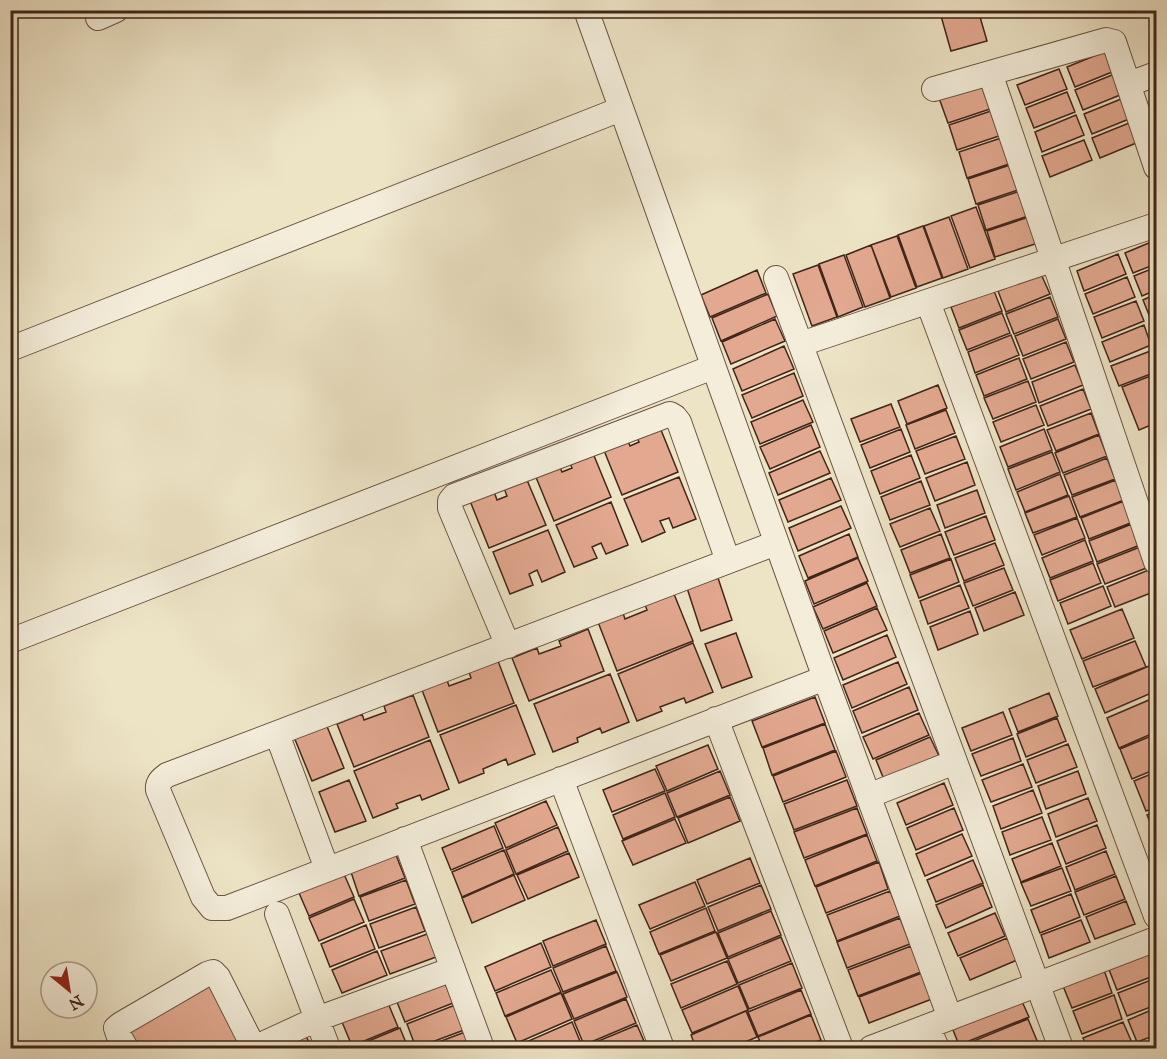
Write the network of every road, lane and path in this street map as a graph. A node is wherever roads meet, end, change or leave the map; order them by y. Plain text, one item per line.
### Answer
1 (586, 10) edge
2 (990, 73) junction
3 (1156, 74) edge
4 (1129, 84) junction
5 (934, 89) dead end
6 (621, 109) junction
7 (1156, 167) edge
8 (1156, 225) edge
9 (1054, 260) junction
10 (776, 278) dead end
11 (928, 302) junction
12 (801, 344) junction
13 (10, 349) edge
14 (713, 367) junction
15 (776, 543) junction
16 (728, 561) junction
17 (1156, 562) edge
18 (10, 640) edge
19 (508, 646) junction
20 (825, 678) junction
21 (716, 719) junction
22 (277, 734) junction
23 (955, 762) junction
24 (561, 779) junction
25 (868, 796) junction
26 (405, 839) junction
27 (327, 870) junction
28 (278, 914) dead end
29 (1156, 916) edge
30 (1156, 939) edge
31 (453, 969) junction
32 (1037, 985) junction
33 (317, 1019) junction
34 (938, 1031) edge
35 (126, 1048) edge
36 (254, 1048) edge
37 (328, 1048) edge
38 (482, 1048) edge
39 (662, 1048) edge
40 (841, 1048) edge
41 (871, 1048) edge
42 (1061, 1048) edge

1 - 6 street
2 - 4 street
2 - 5 street
2 - 9 street
3 - 4 street
4 - 7 street
6 - 13 street
6 - 14 street
8 - 9 street
9 - 11 street
9 - 17 street
10 - 12 street
11 - 12 street
11 - 29 street
12 - 23 street
14 - 15 street
14 - 18 street
15 - 16 street
15 - 20 street
16 - 19 street
16 - 19 street
19 - 22 street
20 - 21 street
20 - 25 street
21 - 24 street
21 - 40 street
22 - 27 street
22 - 27 street
23 - 25 street
23 - 32 street
24 - 26 street
24 - 39 street
25 - 34 street
26 - 27 street
26 - 31 street
28 - 33 street
30 - 32 street
31 - 33 street
31 - 38 street
32 - 34 street
32 - 42 street
33 - 36 street
33 - 37 street
34 - 41 street
35 - 36 street

